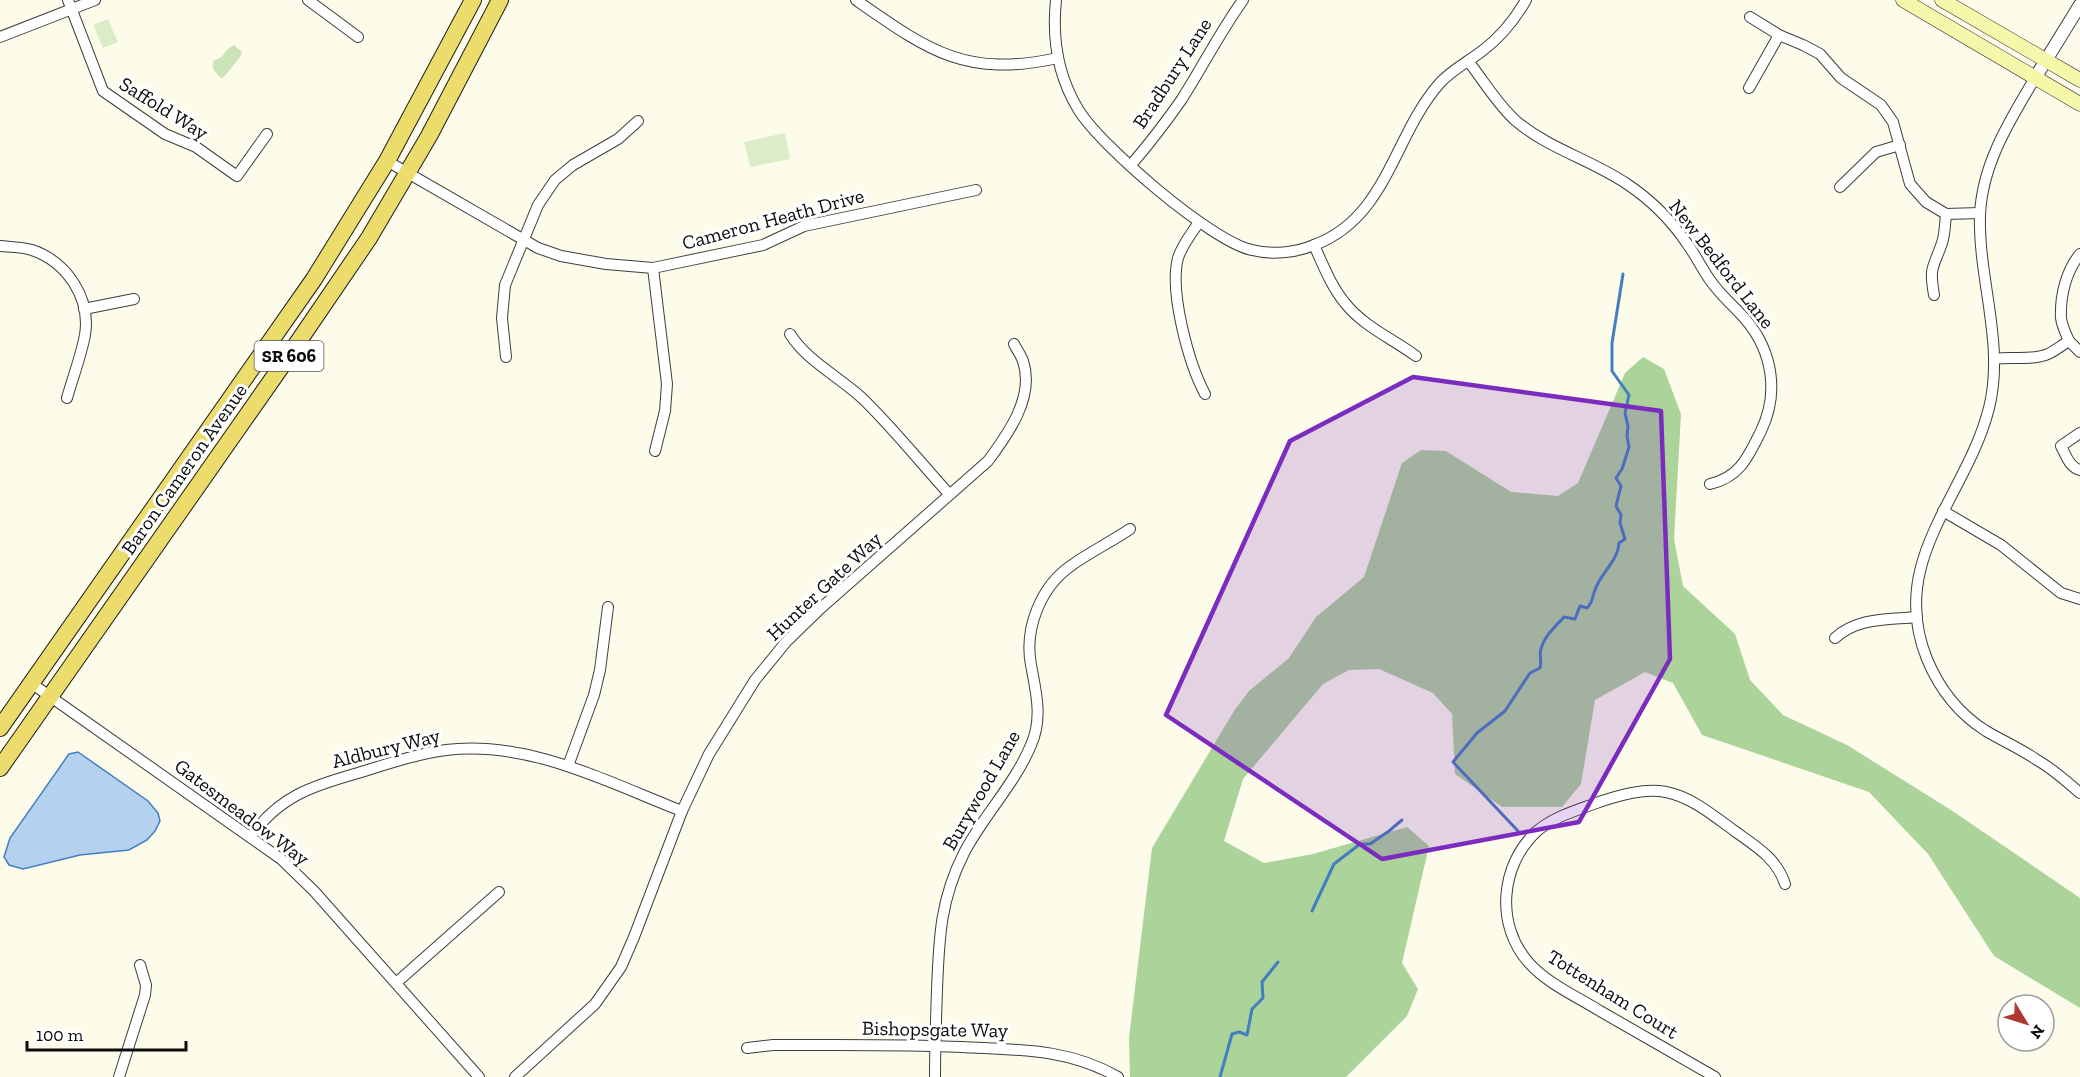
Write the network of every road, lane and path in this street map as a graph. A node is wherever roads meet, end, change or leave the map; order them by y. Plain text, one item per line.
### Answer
1 (95, 0) edge
2 (308, 0) edge
3 (473, 0) edge
4 (500, 0) edge
5 (856, 0) edge
6 (1056, 0) edge
7 (1243, 0) edge
8 (1526, 0) edge
9 (1903, 0) edge
10 (1942, 0) edge
11 (69, 4) edge
12 (2080, 5) edge
13 (1750, 16) dead end
14 (1779, 35) junction
15 (0, 37) edge
16 (358, 37) dead end
17 (1058, 58) junction
18 (2046, 60) junction
19 (1468, 61) junction
20 (2035, 78) junction
21 (2080, 80) edge
22 (1749, 88) dead end
23 (2080, 104) edge
24 (638, 121) dead end
25 (267, 134) dead end
26 (1900, 145) junction
27 (387, 161) junction
28 (1131, 165) junction
29 (408, 173) junction
30 (1840, 187) dead end
31 (976, 190) dead end
32 (1980, 213) junction
33 (1946, 214) junction
34 (1199, 222) junction
35 (523, 241) junction
36 (1314, 245) junction
37 (0, 246) edge
38 (2080, 254) edge
39 (653, 268) junction
40 (1934, 295) dead end
41 (134, 299) dead end
42 (84, 309) junction
43 (790, 334) dead end
44 (2069, 341) junction
45 (1014, 344) dead end
46 (2080, 352) edge
47 (1416, 356) dead end
48 (506, 357) dead end
49 (1994, 359) junction
50 (1205, 394) dead end
51 (66, 398) dead end
52 (2080, 433) edge
53 (655, 452) dead end
54 (2080, 470) edge
55 (1710, 484) dead end
56 (949, 494) junction
57 (1943, 511) junction
58 (1131, 529) dead end
59 (2080, 599) edge
60 (608, 607) dead end
61 (1917, 617) junction
62 (1835, 638) dead end
63 (31, 683) junction
64 (50, 696) junction
65 (0, 728) edge
66 (568, 766) junction
67 (0, 768) edge
68 (2080, 793) edge
69 (682, 812) junction
70 (251, 836) junction
71 (1785, 884) dead end
72 (499, 892) dead end
73 (140, 965) dead end
74 (396, 983) junction
75 (935, 1046) junction
76 (747, 1048) dead end
77 (1695, 1066) junction
78 (119, 1077) edge
79 (479, 1077) edge
80 (515, 1077) edge
81 (935, 1077) edge
82 (1119, 1077) edge
83 (1689, 1077) edge
84 (1715, 1077) edge

1 - 11 street
2 - 16 street
3 - 27 main road, Baron Cameron Avenue / SR 606
4 - 29 main road, Baron Cameron Avenue / SR 606
5 - 17 street
6 - 17 street
7 - 28 street, Bradbury Lane
8 - 19 street
9 - 20 main road
10 - 18 main road
11 - 15 street
11 - 25 street, Saffold Way
12 - 18 street
13 - 14 street
14 - 22 street
14 - 26 street
17 - 28 street
18 - 20 street
18 - 21 main road
19 - 36 street
19 - 55 street, New Bedford Lane
20 - 23 main road
20 - 32 street
24 - 35 street
26 - 30 street
26 - 33 street
27 - 29 street, Cameron Heath Drive
27 - 63 main road, Baron Cameron Avenue / SR 606
28 - 34 street
29 - 35 street, Cameron Heath Drive
29 - 64 main road, Baron Cameron Avenue / SR 606
31 - 39 street, Cameron Heath Drive
32 - 33 street
32 - 49 street
33 - 40 street
34 - 36 street
34 - 50 street
35 - 39 street, Cameron Heath Drive
35 - 48 street
36 - 47 street
37 - 42 street
38 - 44 street
39 - 53 street
41 - 42 street
42 - 51 street
43 - 56 street
44 - 46 street
44 - 49 street
45 - 56 street, Hunter Gate Way
49 - 57 street
52 - 54 street
56 - 69 street, Hunter Gate Way
57 - 59 street
57 - 61 street
58 - 75 street, Burywood Lane
60 - 66 street
61 - 62 street
61 - 68 street
63 - 64 street, Gatesmeadow Way
63 - 65 main road, Baron Cameron Avenue / SR 606
64 - 67 main road, Baron Cameron Avenue / SR 606
64 - 70 street, Gatesmeadow Way
66 - 69 street, Aldbury Way
66 - 70 street, Aldbury Way
69 - 80 street, Hunter Gate Way
70 - 74 street, Gatesmeadow Way
71 - 77 street, Tottenham Court
72 - 74 street
73 - 78 street
74 - 79 street, Gatesmeadow Way
75 - 76 street, Bishopsgate Way
75 - 81 street, Burywood Lane
75 - 82 street, Bishopsgate Way
77 - 83 street
77 - 84 street, Tottenham Court

